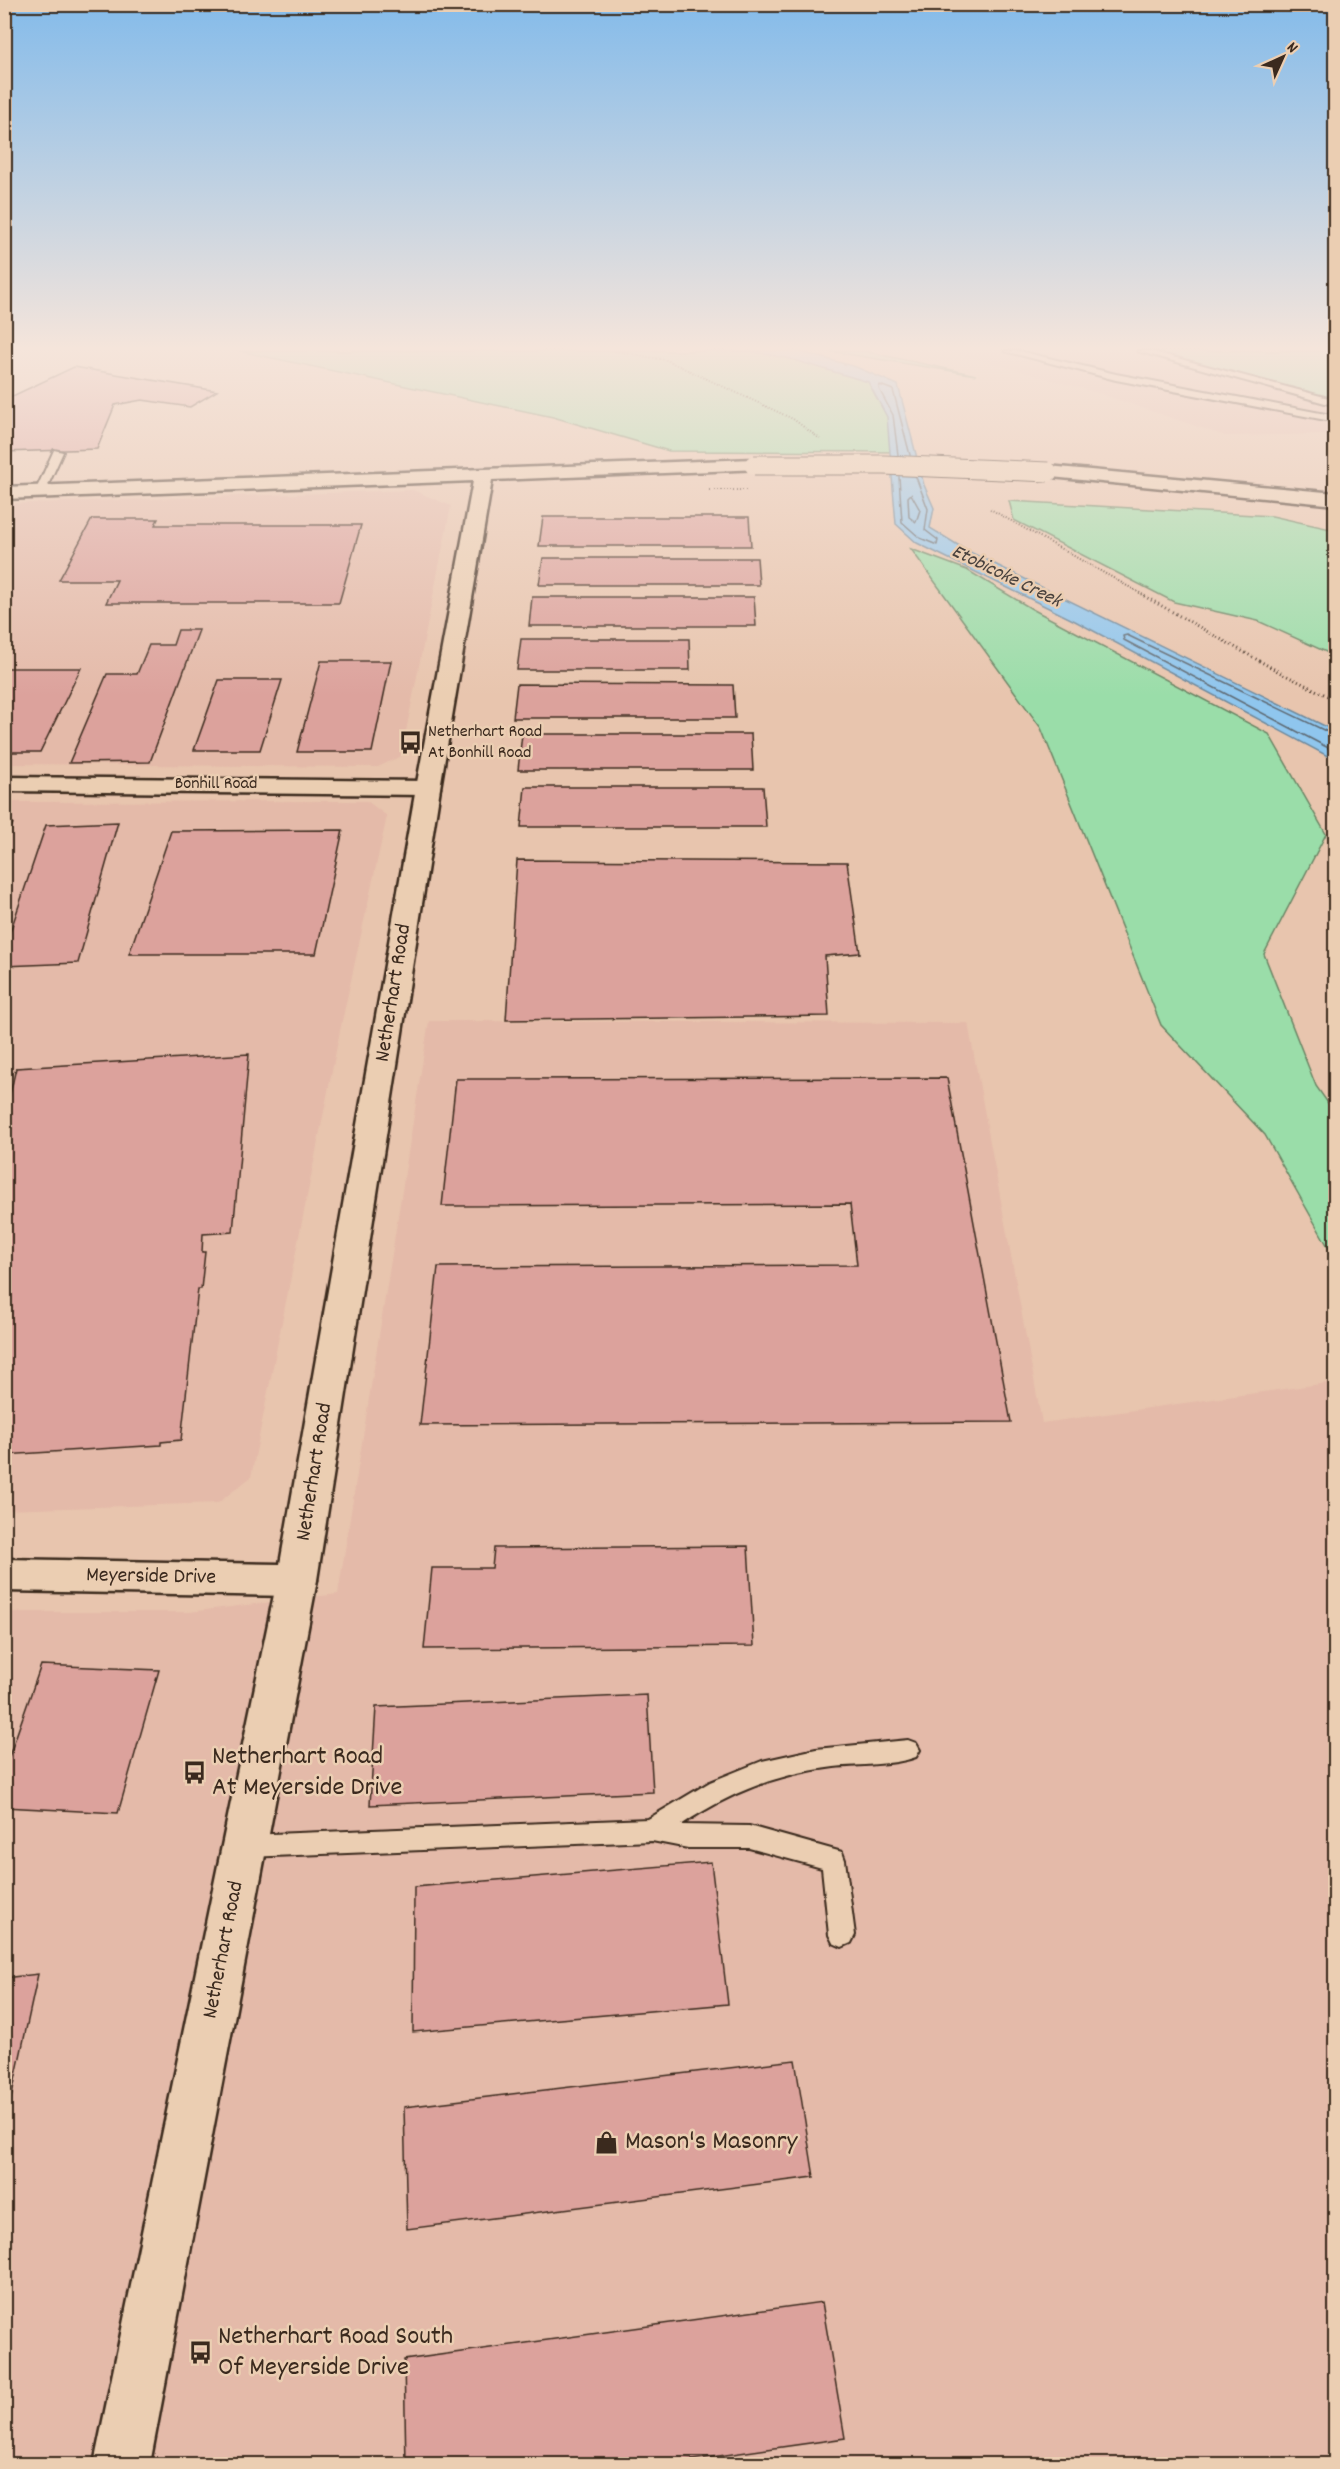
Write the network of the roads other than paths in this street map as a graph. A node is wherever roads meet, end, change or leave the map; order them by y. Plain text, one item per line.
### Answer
1 (52, 466) edge
2 (724, 466) edge
3 (929, 466) edge
4 (483, 476) junction
5 (40, 492) junction
6 (4, 494) edge
7 (1335, 499) edge
8 (4, 784) edge
9 (428, 788) junction
10 (4, 1575) edge
11 (297, 1580) junction
12 (908, 1750) dead end
13 (652, 1830) junction
14 (245, 1846) junction
15 (842, 1935) dead end
16 (122, 2464) edge

1 - 5 lane
2 - 4 street, bridge
3 - 7 street, bridge
4 - 5 street
4 - 9 street, Netherhart Road
5 - 6 street
8 - 9 street, Bonhill Road
9 - 11 street, Netherhart Road
10 - 11 street, Meyerside Drive
11 - 14 street, Netherhart Road
12 - 13 lane
13 - 14 lane
13 - 15 lane
14 - 16 street, Netherhart Road

